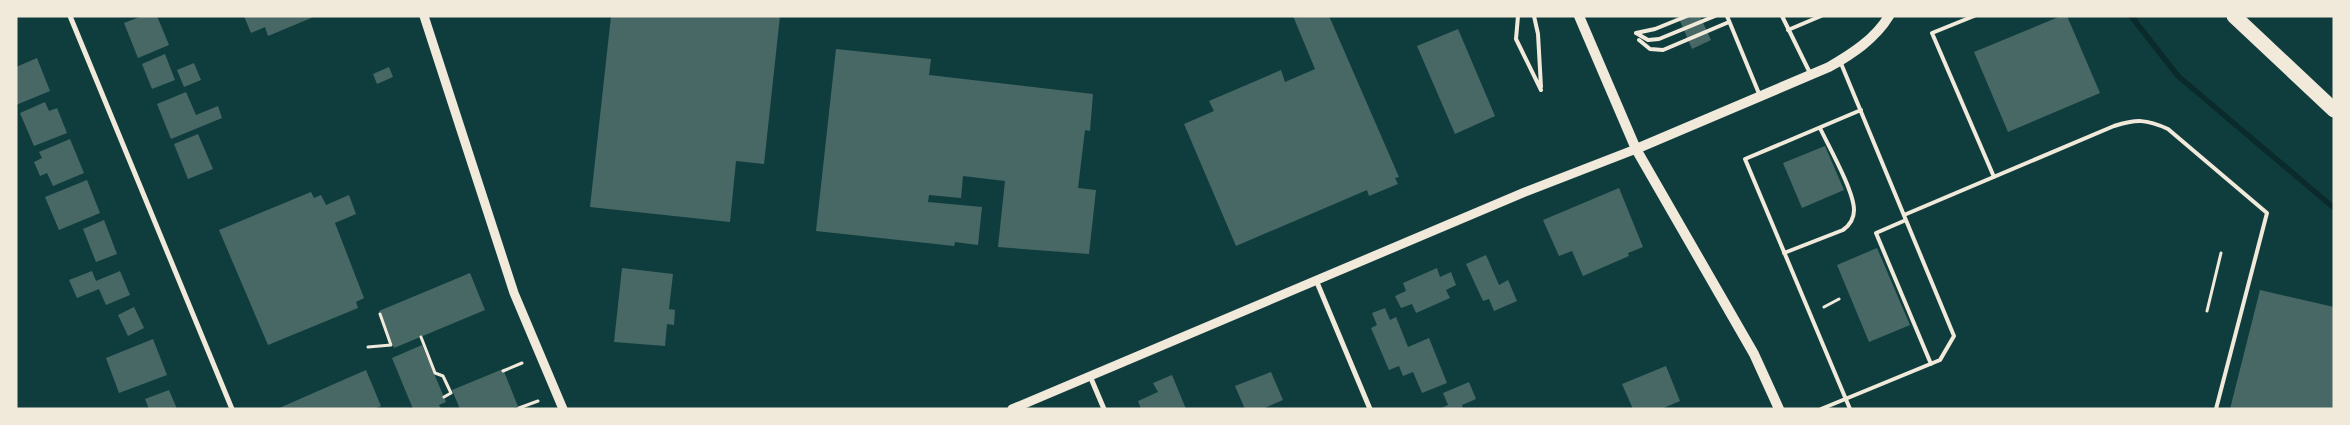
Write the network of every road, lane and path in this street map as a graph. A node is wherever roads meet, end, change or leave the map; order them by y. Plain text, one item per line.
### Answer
1 (70, 16) edge
2 (424, 16) edge
3 (1518, 16) edge
4 (1534, 16) edge
5 (1579, 16) edge
6 (1687, 16) edge
7 (1715, 16) edge
8 (1726, 16) edge
9 (1782, 16) edge
10 (1821, 16) edge
11 (1889, 16) edge
12 (1974, 16) edge
13 (2234, 16) edge
14 (1729, 22) junction
15 (1788, 30) junction
16 (1639, 40) dead end
17 (1840, 61) junction
18 (1811, 75) junction
19 (1760, 96) junction
20 (1860, 110) junction
21 (2334, 110) edge
22 (1820, 128) junction
23 (1636, 149) junction
24 (1994, 177) junction
25 (1904, 214) junction
26 (1906, 220) junction
27 (1784, 253) junction
28 (2221, 253) dead end
29 (1316, 280) junction
30 (1839, 299) dead end
31 (1824, 306) dead end
32 (2207, 311) dead end
33 (380, 314) dead end
34 (420, 337) dead end
35 (368, 346) dead end
36 (522, 363) dead end
37 (1931, 364) junction
38 (503, 371) dead end
39 (1090, 376) junction
40 (444, 397) dead end
41 (1845, 399) junction
42 (538, 401) dead end
43 (519, 408) edge
44 (232, 409) edge
45 (563, 409) edge
46 (1012, 409) edge
47 (1104, 409) edge
48 (1370, 409) edge
49 (1780, 409) edge
50 (1821, 409) edge
51 (1850, 409) edge
52 (2216, 409) edge

1 - 44 street
2 - 45 street
3 - 4 lane
5 - 23 main road
6 - 7 lane
8 - 14 lane
9 - 15 lane
10 - 15 lane
11 - 17 main road
12 - 24 lane
13 - 21 highway
14 - 16 lane
14 - 19 lane
15 - 18 lane
17 - 18 main road
17 - 20 lane
18 - 19 main road
19 - 23 main road
20 - 22 lane
20 - 25 lane
22 - 27 lane
22 - 27 lane
23 - 29 street
23 - 49 main road
24 - 25 lane
24 - 52 lane
25 - 26 lane
26 - 37 lane
26 - 37 lane
27 - 41 lane
28 - 32 path
29 - 39 street
29 - 48 street
30 - 31 path
33 - 35 path
34 - 40 path
36 - 38 path
37 - 41 lane
39 - 46 street
39 - 47 street
41 - 50 lane
41 - 51 lane
42 - 43 path

